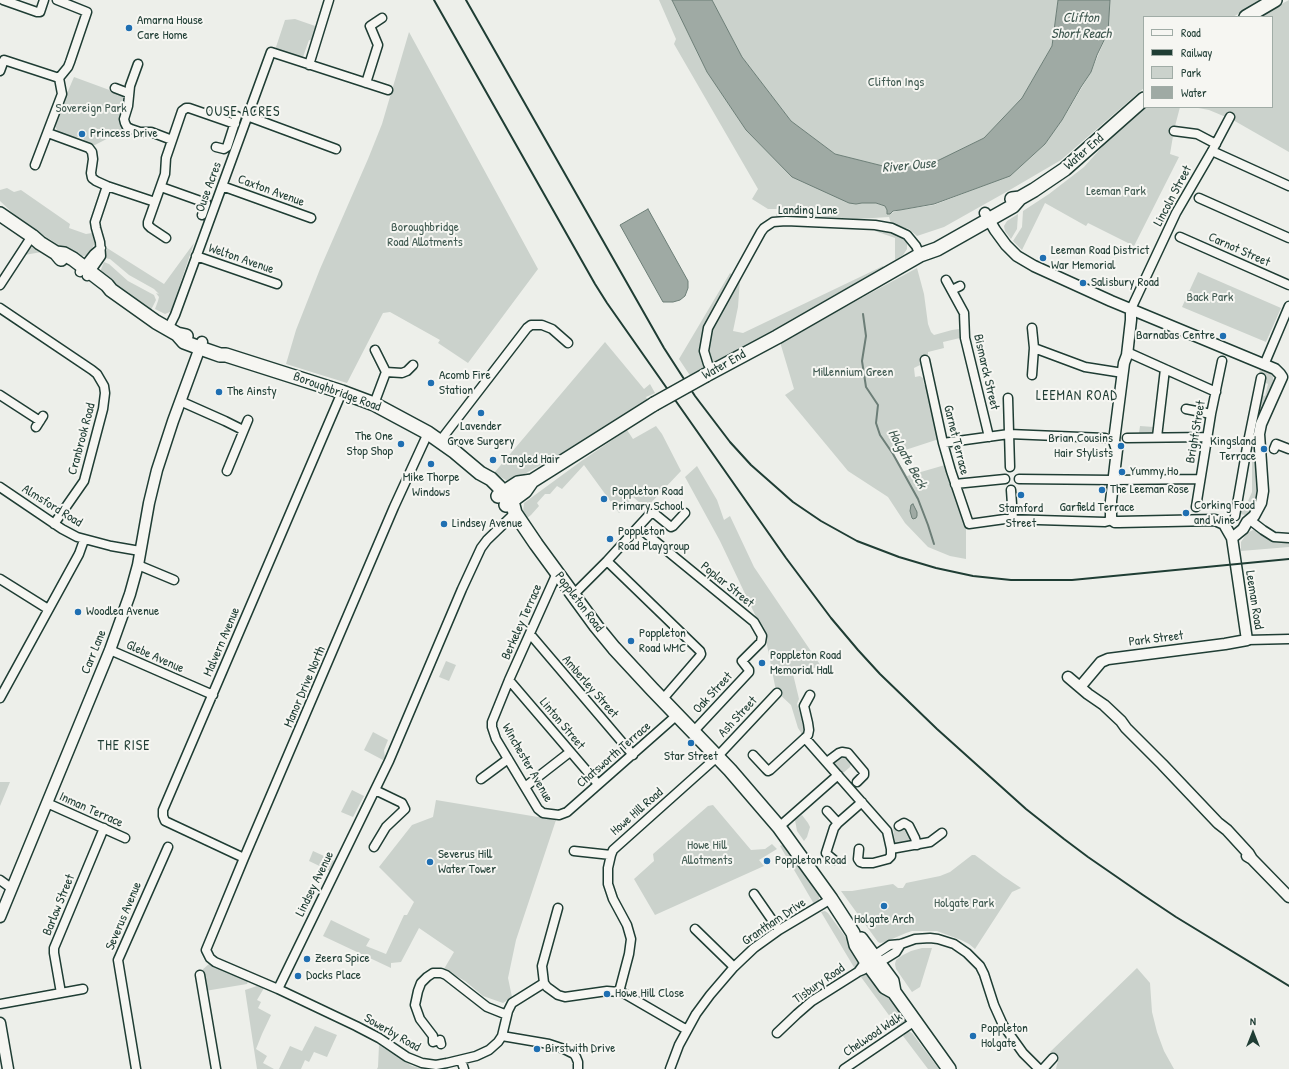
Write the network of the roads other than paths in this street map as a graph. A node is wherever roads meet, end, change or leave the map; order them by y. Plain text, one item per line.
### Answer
1 (2, 0) edge
2 (44, 0) edge
3 (57, 0) edge
4 (329, 0) edge
5 (1275, 0) edge
6 (1248, 16) edge
7 (382, 18) dead end
8 (2, 59) edge
9 (138, 64) dead end
10 (309, 65) junction
11 (0, 71) edge
12 (59, 78) junction
13 (366, 83) junction
14 (115, 88) dead end
15 (388, 90) dead end
16 (128, 93) junction
17 (1143, 100) edge
18 (247, 116) junction
19 (1230, 117) dead end
20 (1174, 130) dead end
21 (48, 132) junction
22 (172, 140) junction
23 (216, 147) dead end
24 (336, 148) dead end
25 (1214, 148) junction
26 (35, 166) dead end
27 (108, 186) junction
28 (222, 186) junction
29 (1289, 186) edge
30 (161, 187) junction
31 (1199, 198) dead end
32 (154, 202) junction
33 (0, 214) edge
34 (202, 215) dead end
35 (987, 216) junction
36 (311, 218) dead end
37 (32, 236) junction
38 (1180, 237) dead end
39 (166, 238) dead end
40 (1289, 238) edge
41 (920, 255) junction
42 (196, 256) junction
43 (85, 272) junction
44 (946, 280) dead end
45 (277, 284) dead end
46 (0, 285) edge
47 (1289, 285) edge
48 (960, 286) dead end
49 (952, 290) junction
50 (1289, 306) edge
51 (0, 308) edge
52 (1131, 309) junction
53 (1286, 324) edge
54 (1032, 328) dead end
55 (173, 332) junction
56 (568, 343) dead end
57 (1034, 348) junction
58 (200, 349) junction
59 (376, 350) dead end
60 (1127, 352) junction
61 (925, 360) dead end
62 (1222, 361) dead end
63 (413, 365) dead end
64 (1264, 365) junction
65 (707, 369) junction
66 (1166, 369) junction
67 (386, 372) junction
68 (1123, 373) junction
69 (1032, 375) dead end
70 (1285, 377) edge
71 (1261, 378) dead end
72 (342, 392) junction
73 (1216, 392) junction
74 (0, 395) edge
75 (1008, 398) dead end
76 (180, 401) junction
77 (374, 404) junction
78 (1186, 409) dead end
79 (1211, 414) junction
80 (248, 420) dead end
81 (39, 422) dead end
82 (243, 430) junction
83 (428, 433) junction
84 (1009, 434) junction
85 (989, 437) junction
86 (1157, 437) junction
87 (1207, 437) junction
88 (1105, 438) dead end
89 (1127, 438) dead end
90 (440, 441) junction
91 (943, 443) junction
92 (1247, 447) junction
93 (1259, 449) junction
94 (1274, 449) dead end
95 (1289, 449) edge
96 (1010, 467) dead end
97 (227, 471) dead end
98 (1005, 478) dead end
99 (1019, 478) dead end
100 (1200, 479) junction
101 (1113, 480) junction
102 (955, 484) junction
103 (0, 487) edge
104 (1011, 490) dead end
105 (506, 502) junction
106 (1196, 507) dead end
107 (685, 513) dead end
108 (1235, 516) dead end
109 (1013, 519) junction
110 (1112, 520) junction
111 (1249, 521) junction
112 (54, 524) junction
113 (969, 524) joint
114 (638, 528) junction
115 (1228, 530) junction
116 (1289, 538) edge
117 (84, 540) junction
118 (536, 544) joint
119 (140, 551) junction
120 (607, 561) junction
121 (138, 565) junction
122 (557, 573) junction
123 (0, 579) edge
124 (174, 580) dead end
125 (573, 595) junction
126 (48, 609) junction
127 (530, 634) junction
128 (1289, 639) edge
129 (1247, 640) junction
130 (110, 650) junction
131 (749, 670) joint
132 (1068, 677) dead end
133 (509, 680) junction
134 (1084, 690) junction
135 (777, 693) dead end
136 (212, 695) junction
137 (810, 695) dead end
138 (0, 698) edge
139 (662, 700) junction
140 (677, 715) junction
141 (694, 732) junction
142 (805, 738) junction
143 (570, 752) junction
144 (632, 755) junction
145 (753, 755) dead end
146 (717, 757) junction
147 (508, 759) junction
148 (827, 762) junction
149 (838, 775) junction
150 (481, 779) dead end
151 (856, 782) dead end
152 (598, 784) junction
153 (525, 787) junction
154 (374, 790) junction
155 (862, 802) junction
156 (47, 803) junction
157 (405, 808) junction
158 (827, 811) dead end
159 (567, 812) joint
160 (408, 817) dead end
161 (838, 823) junction
162 (899, 826) dead end
163 (779, 827) junction
164 (104, 828) junction
165 (942, 833) dead end
166 (125, 838) dead end
167 (917, 845) junction
168 (168, 847) dead end
169 (374, 847) dead end
170 (859, 849) dead end
171 (574, 851) dead end
172 (891, 853) junction
173 (610, 855) junction
174 (244, 858) junction
175 (834, 860) dead end
176 (0, 880) edge
177 (11, 888) junction
178 (754, 894) dead end
179 (1289, 897) edge
180 (831, 899) junction
181 (558, 908) dead end
182 (0, 917) edge
183 (695, 929) dead end
184 (779, 930) junction
185 (207, 953) joint
186 (869, 964) junction
187 (734, 967) junction
188 (200, 975) dead end
189 (544, 983) junction
190 (83, 989) dead end
191 (278, 989) junction
192 (619, 992) junction
193 (61, 993) junction
194 (0, 1004) edge
195 (507, 1015) junction
196 (915, 1021) junction
197 (0, 1023) edge
198 (687, 1030) junction
199 (777, 1034) dead end
200 (502, 1036) junction
201 (2, 1040) edge
202 (441, 1044) dead end
203 (1053, 1058) dead end
204 (461, 1060) junction
205 (8, 1069) edge
206 (136, 1069) edge
207 (216, 1069) edge
208 (464, 1069) edge
209 (578, 1069) edge
210 (670, 1069) edge
211 (844, 1069) edge
212 (949, 1069) edge
213 (1039, 1069) edge
214 (1043, 1069) edge

1 - 2 street
3 - 12 street
4 - 10 street
5 - 6 main road
7 - 13 street
8 - 11 street
8 - 12 street
9 - 16 street
10 - 13 street
10 - 18 street, Ouse Acres
12 - 21 street
13 - 15 street
14 - 16 street
16 - 22 street
17 - 35 main road, Water End
18 - 24 street
18 - 28 street, Ouse Acres
19 - 25 street, Lincoln Street
20 - 25 street
21 - 26 street
21 - 27 street
22 - 23 street
22 - 30 street
25 - 29 street
25 - 52 street, Lincoln Street
27 - 32 street
27 - 43 street
28 - 36 street, Caxton Avenue
28 - 42 street, Ouse Acres
30 - 32 street
30 - 34 street
31 - 40 street
32 - 39 street
33 - 37 main road, Boroughbridge Road
35 - 41 main road, Water End
35 - 52 street
37 - 43 main road, Boroughbridge Road
37 - 46 street
38 - 47 street, Carnot Street
41 - 65 main road, Water End
41 - 65 street, Landing Lane
42 - 45 street, Welton Avenue
42 - 55 street, Ouse Acres
43 - 55 main road, Boroughbridge Road
44 - 49 street, Bismarck Street
48 - 49 street
49 - 85 street, Bismarck Street
50 - 53 street
51 - 112 street, Cranbrook Road
52 - 60 street
52 - 64 street
53 - 64 street
54 - 57 street
55 - 58 main road, Boroughbridge Road
56 - 90 street
57 - 68 street
57 - 69 street
58 - 72 main road, Boroughbridge Road
58 - 76 street, Carr Lane
59 - 67 street
60 - 66 street
60 - 68 street
61 - 91 street, Garnet Terrace
62 - 73 street, Bright Street
63 - 67 street
64 - 70 street
65 - 105 main road, Water End, bridge
66 - 73 street
66 - 86 street
67 - 77 street
68 - 101 street
70 - 93 street
71 - 92 street
72 - 77 main road, Boroughbridge Road
72 - 136 street, Malvern Avenue
73 - 79 street, Bright Street
74 - 81 street
75 - 84 street
76 - 82 street
76 - 119 street, Carr Lane
77 - 83 main road, Boroughbridge Road
78 - 79 street
79 - 87 street, Bright Street
80 - 82 street
82 - 97 street
83 - 90 main road, Boroughbridge Road
83 - 174 street, Manor Drive North
84 - 85 street
84 - 88 street
84 - 96 street
85 - 91 street
86 - 87 street
86 - 89 street
87 - 100 street, Bright Street
90 - 105 main road, Boroughbridge Road
91 - 102 street, Garnet Terrace
92 - 93 street
92 - 108 street
93 - 111 street
94 - 95 street
98 - 102 street
99 - 101 street
100 - 101 street
100 - 106 street, Bright Street
101 - 110 street
102 - 113 street, Garnet Terrace
103 - 112 street, Almsford Road
104 - 109 street
105 - 118 main road, Boroughbridge Road
105 - 154 street, Lindsey Avenue
107 - 114 street
109 - 110 street, Garfield Terrace
109 - 113 street, Garfield Terrace
110 - 115 street, Garfield Terrace
111 - 115 street
111 - 116 street
112 - 117 street, Almsford Road
114 - 120 street
114 - 131 street, Poplar Street
115 - 129 street, Leeman Road
117 - 119 street, Almsford Road
117 - 126 street
118 - 122 main road, Poppleton Road
119 - 121 street, Carr Lane
120 - 125 street
120 - 139 street
121 - 124 street
121 - 130 street, Carr Lane
122 - 125 main road, Poppleton Road
122 - 127 street, Berkeley Terrace
123 - 126 street
125 - 139 main road, Poppleton Road
126 - 138 street
127 - 133 street, Berkeley Terrace
127 - 144 street, Amberley Street
128 - 129 street, Leeman Road
129 - 134 street, Park Street
130 - 136 street, Glebe Avenue
130 - 156 street, Carr Lane
131 - 141 street, Oak Street
132 - 134 street
133 - 143 street, Linton Street
133 - 147 street, Winchester Avenue
134 - 179 street
135 - 146 street, Ash Street
136 - 174 street, Malvern Avenue
137 - 142 street
139 - 140 main road, Poppleton Road
140 - 141 main road, Poppleton Road
140 - 144 street, Chatsworth Terrace
141 - 146 main road, Poppleton Road
142 - 145 street
142 - 148 street
143 - 152 street, Linton Street
143 - 153 street
144 - 152 street, Chatsworth Terrace
146 - 163 main road, Poppleton Road
146 - 173 street, Howe Hill Road
147 - 150 street
147 - 153 street, Winchester Avenue
148 - 149 street
148 - 151 street
149 - 155 street
149 - 163 street
152 - 159 street, Chatsworth Terrace
153 - 159 street, Winchester Avenue
154 - 157 street
154 - 191 street, Lindsey Avenue
155 - 161 street
155 - 172 street
156 - 164 street, Inman Terrace
156 - 177 street, Carr Lane
157 - 160 street
157 - 169 street
158 - 161 street
161 - 175 street
162 - 167 street
163 - 180 main road, Poppleton Road
164 - 166 street, Inman Terrace
164 - 193 street, Barlow Street
165 - 167 street
167 - 172 street
168 - 206 street, Severus Avenue
170 - 172 street
171 - 173 street
173 - 192 street, Howe Hill Road
174 - 185 street, Manor Drive North
176 - 177 street
177 - 182 street, Carr Lane
178 - 184 street
180 - 184 street, Grantham Drive
180 - 186 main road, Poppleton Road
181 - 189 street
183 - 187 street
184 - 187 street, Grantham Drive
185 - 191 street, Sowerby Road
186 - 196 main road, Poppleton Road
186 - 199 street, Tisbury Road
186 - 213 street, Tisbury Road
187 - 198 street, Grantham Drive
188 - 207 street
189 - 192 street
189 - 195 street
190 - 193 street
191 - 204 street, Sowerby Road
192 - 198 street
193 - 194 street
195 - 200 street
195 - 202 street
196 - 211 street, Chelwood Walk
196 - 212 main road, Poppleton Road
197 - 201 street
198 - 210 street, Grantham Drive
200 - 204 street, Sowerby Road
200 - 209 street
201 - 205 street
203 - 214 street
204 - 208 street

